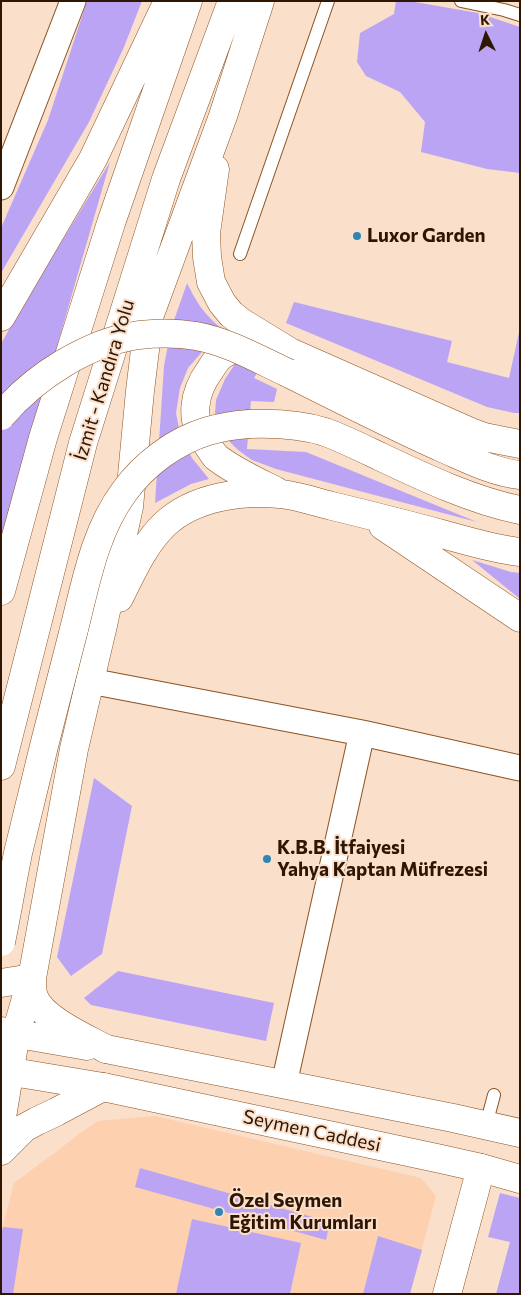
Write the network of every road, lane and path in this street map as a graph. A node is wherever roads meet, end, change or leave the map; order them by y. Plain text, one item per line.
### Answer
1 (73, 1) edge
2 (168, 1) edge
3 (188, 1) edge
4 (232, 1) edge
5 (260, 1) edge
6 (328, 1) edge
7 (461, 1) edge
8 (520, 15) edge
9 (223, 116) junction
10 (1, 187) edge
11 (240, 254) dead end
12 (1, 317) edge
13 (289, 362) junction
14 (1, 416) edge
15 (520, 444) edge
16 (520, 475) edge
17 (281, 494) junction
18 (520, 510) edge
19 (363, 513) junction
20 (520, 552) edge
21 (1, 592) edge
22 (520, 618) edge
23 (104, 625) junction
24 (90, 681) junction
25 (362, 733) junction
26 (1, 766) edge
27 (520, 768) edge
28 (1, 942) edge
29 (32, 978) junction
30 (1, 983) edge
31 (8, 1032) edge
32 (106, 1050) junction
33 (5, 1070) edge
34 (284, 1084) junction
35 (103, 1087) junction
36 (494, 1095) dead end
37 (1, 1124) edge
38 (486, 1125) junction
39 (520, 1133) edge
40 (1, 1151) edge
41 (481, 1168) junction
42 (520, 1179) edge
43 (447, 1294) edge

1 - 10 street
2 - 12 main road
3 - 21 main road, İzmit - Kandıra Yolu
4 - 26 main road, İzmit - Kandıra Yolu
5 - 9 main road
6 - 11 lane
7 - 8 lane
9 - 13 main road
9 - 23 main road
13 - 14 main road, bridge
13 - 15 main road
13 - 16 main road
13 - 17 main road
17 - 19 main road
17 - 23 main road
18 - 28 main road, bridge
19 - 20 main road
19 - 22 main road
23 - 24 main road
24 - 25 street
24 - 29 main road
25 - 27 street
25 - 34 street
29 - 30 main road
29 - 31 main road
29 - 32 main road
31 - 32 main road
31 - 33 main road
32 - 34 main road
33 - 35 main road, Seymen Caddesi
33 - 37 main road
34 - 38 main road
35 - 40 main road
35 - 41 main road, Seymen Caddesi
36 - 38 lane
38 - 39 main road
41 - 42 main road, Seymen Caddesi
41 - 43 main road

